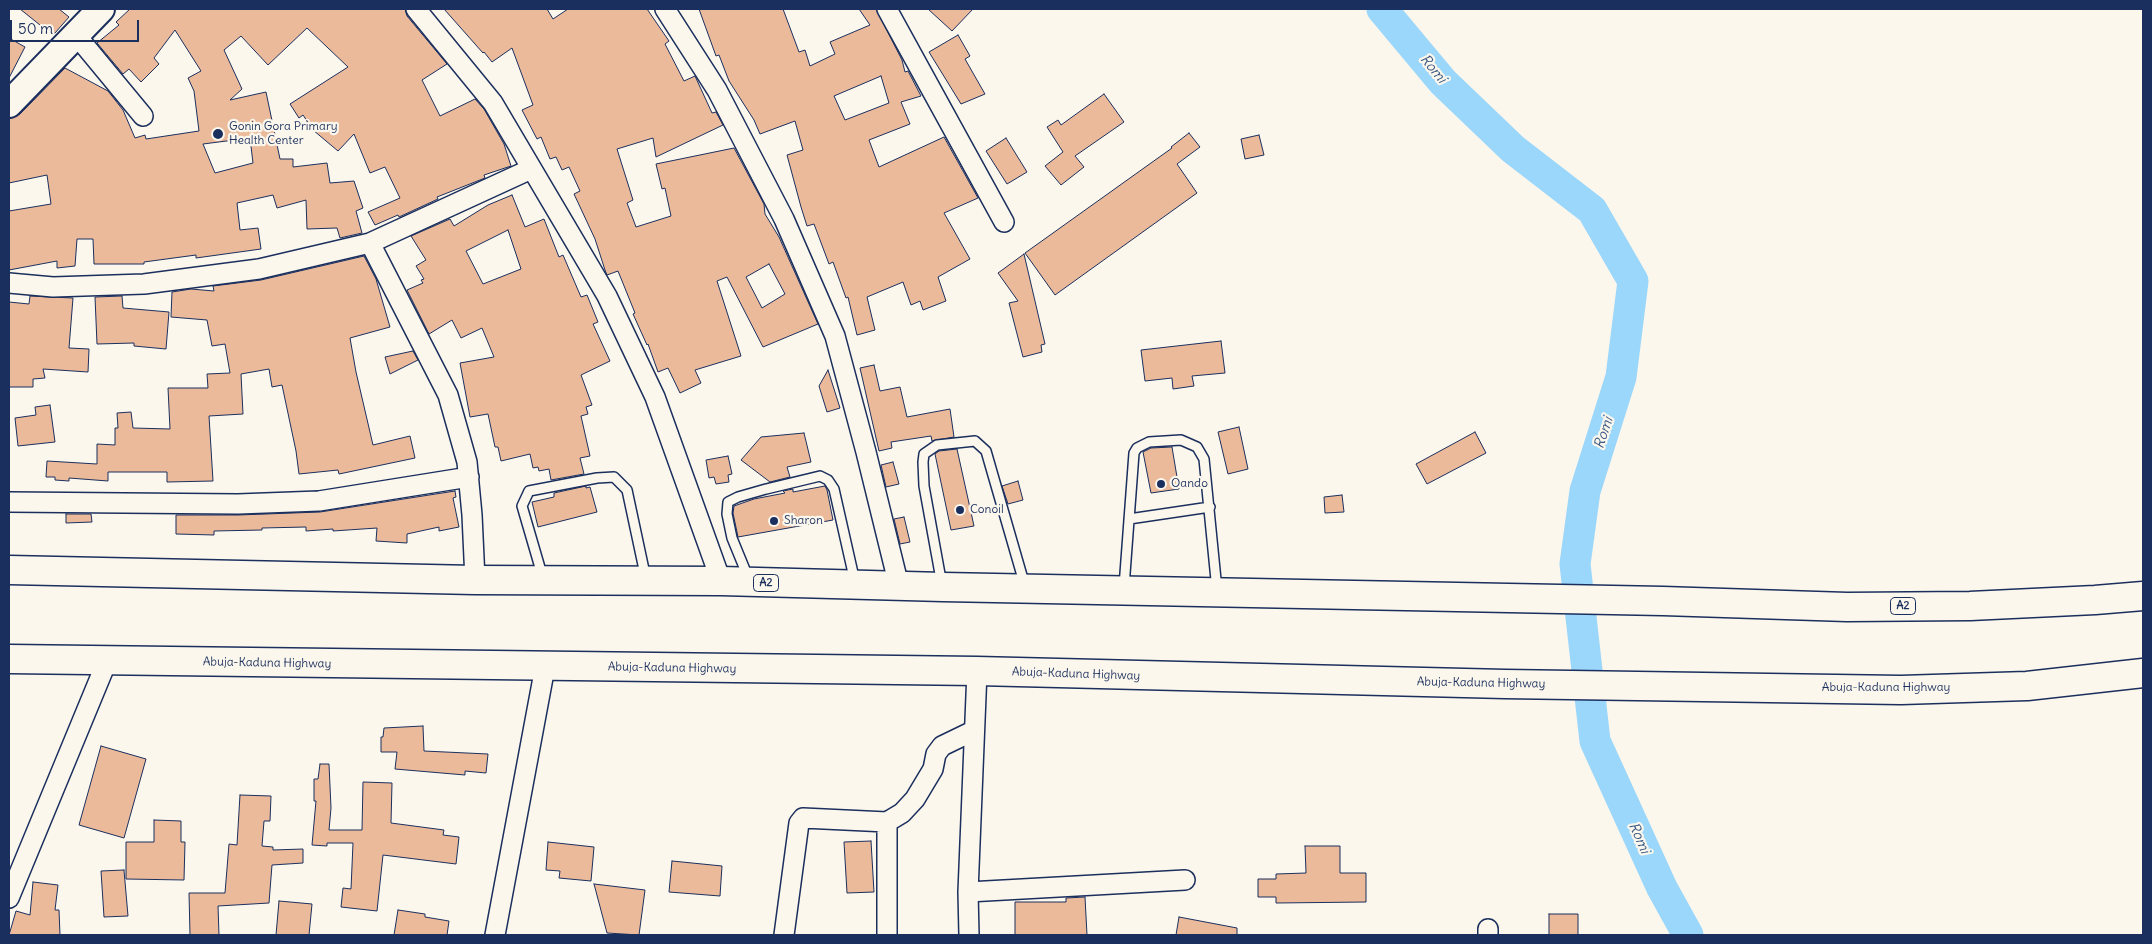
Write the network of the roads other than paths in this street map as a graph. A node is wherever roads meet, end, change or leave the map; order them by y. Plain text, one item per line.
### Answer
1 (100, 9) edge
2 (416, 9) edge
3 (665, 9) edge
4 (887, 9) edge
5 (76, 35) junction
6 (9, 104) edge
7 (143, 116) dead end
8 (531, 169) junction
9 (1004, 222) dead end
10 (370, 243) junction
11 (9, 283) edge
12 (469, 477) junction
13 (9, 502) edge
14 (1210, 507) junction
15 (1130, 519) junction
16 (9, 570) edge
17 (475, 580) junction
18 (544, 580) junction
19 (646, 581) junction
20 (721, 581) junction
21 (750, 582) junction
22 (856, 585) junction
23 (899, 586) junction
24 (943, 588) junction
25 (1026, 589) junction
26 (1124, 591) junction
27 (1217, 593) junction
28 (2143, 596) edge
29 (9, 658) edge
30 (108, 660) junction
31 (545, 667) junction
32 (977, 671) junction
33 (2143, 673) edge
34 (974, 731) junction
35 (887, 822) junction
36 (1184, 880) dead end
37 (968, 892) junction
38 (9, 898) edge
39 (494, 935) edge
40 (784, 935) edge
41 (887, 935) edge
42 (969, 935) edge

1 - 5 street
2 - 8 street
3 - 23 street
4 - 9 street
5 - 6 street
5 - 7 street
8 - 10 street
8 - 20 street
10 - 11 street
10 - 12 street
12 - 13 street
12 - 17 street
14 - 15 lane
14 - 15 lane
14 - 27 lane
15 - 26 lane
16 - 17 highway, A2
17 - 18 highway, A2
18 - 19 highway, A2
18 - 19 lane
19 - 20 highway, A2
20 - 21 highway, A2
21 - 22 highway, A2
21 - 22 lane
22 - 23 highway, A2
23 - 24 highway, A2
24 - 25 highway, A2
24 - 25 lane
25 - 26 highway, A2
26 - 27 highway, A2
27 - 28 highway, A2
29 - 30 highway, Abuja-Kaduna Highway
30 - 31 highway, Abuja-Kaduna Highway
30 - 38 street
31 - 32 highway, Abuja-Kaduna Highway
31 - 39 street
32 - 33 highway, Abuja-Kaduna Highway
32 - 34 street
34 - 35 street
34 - 37 street
35 - 40 street
35 - 41 street
36 - 37 street
37 - 42 street

